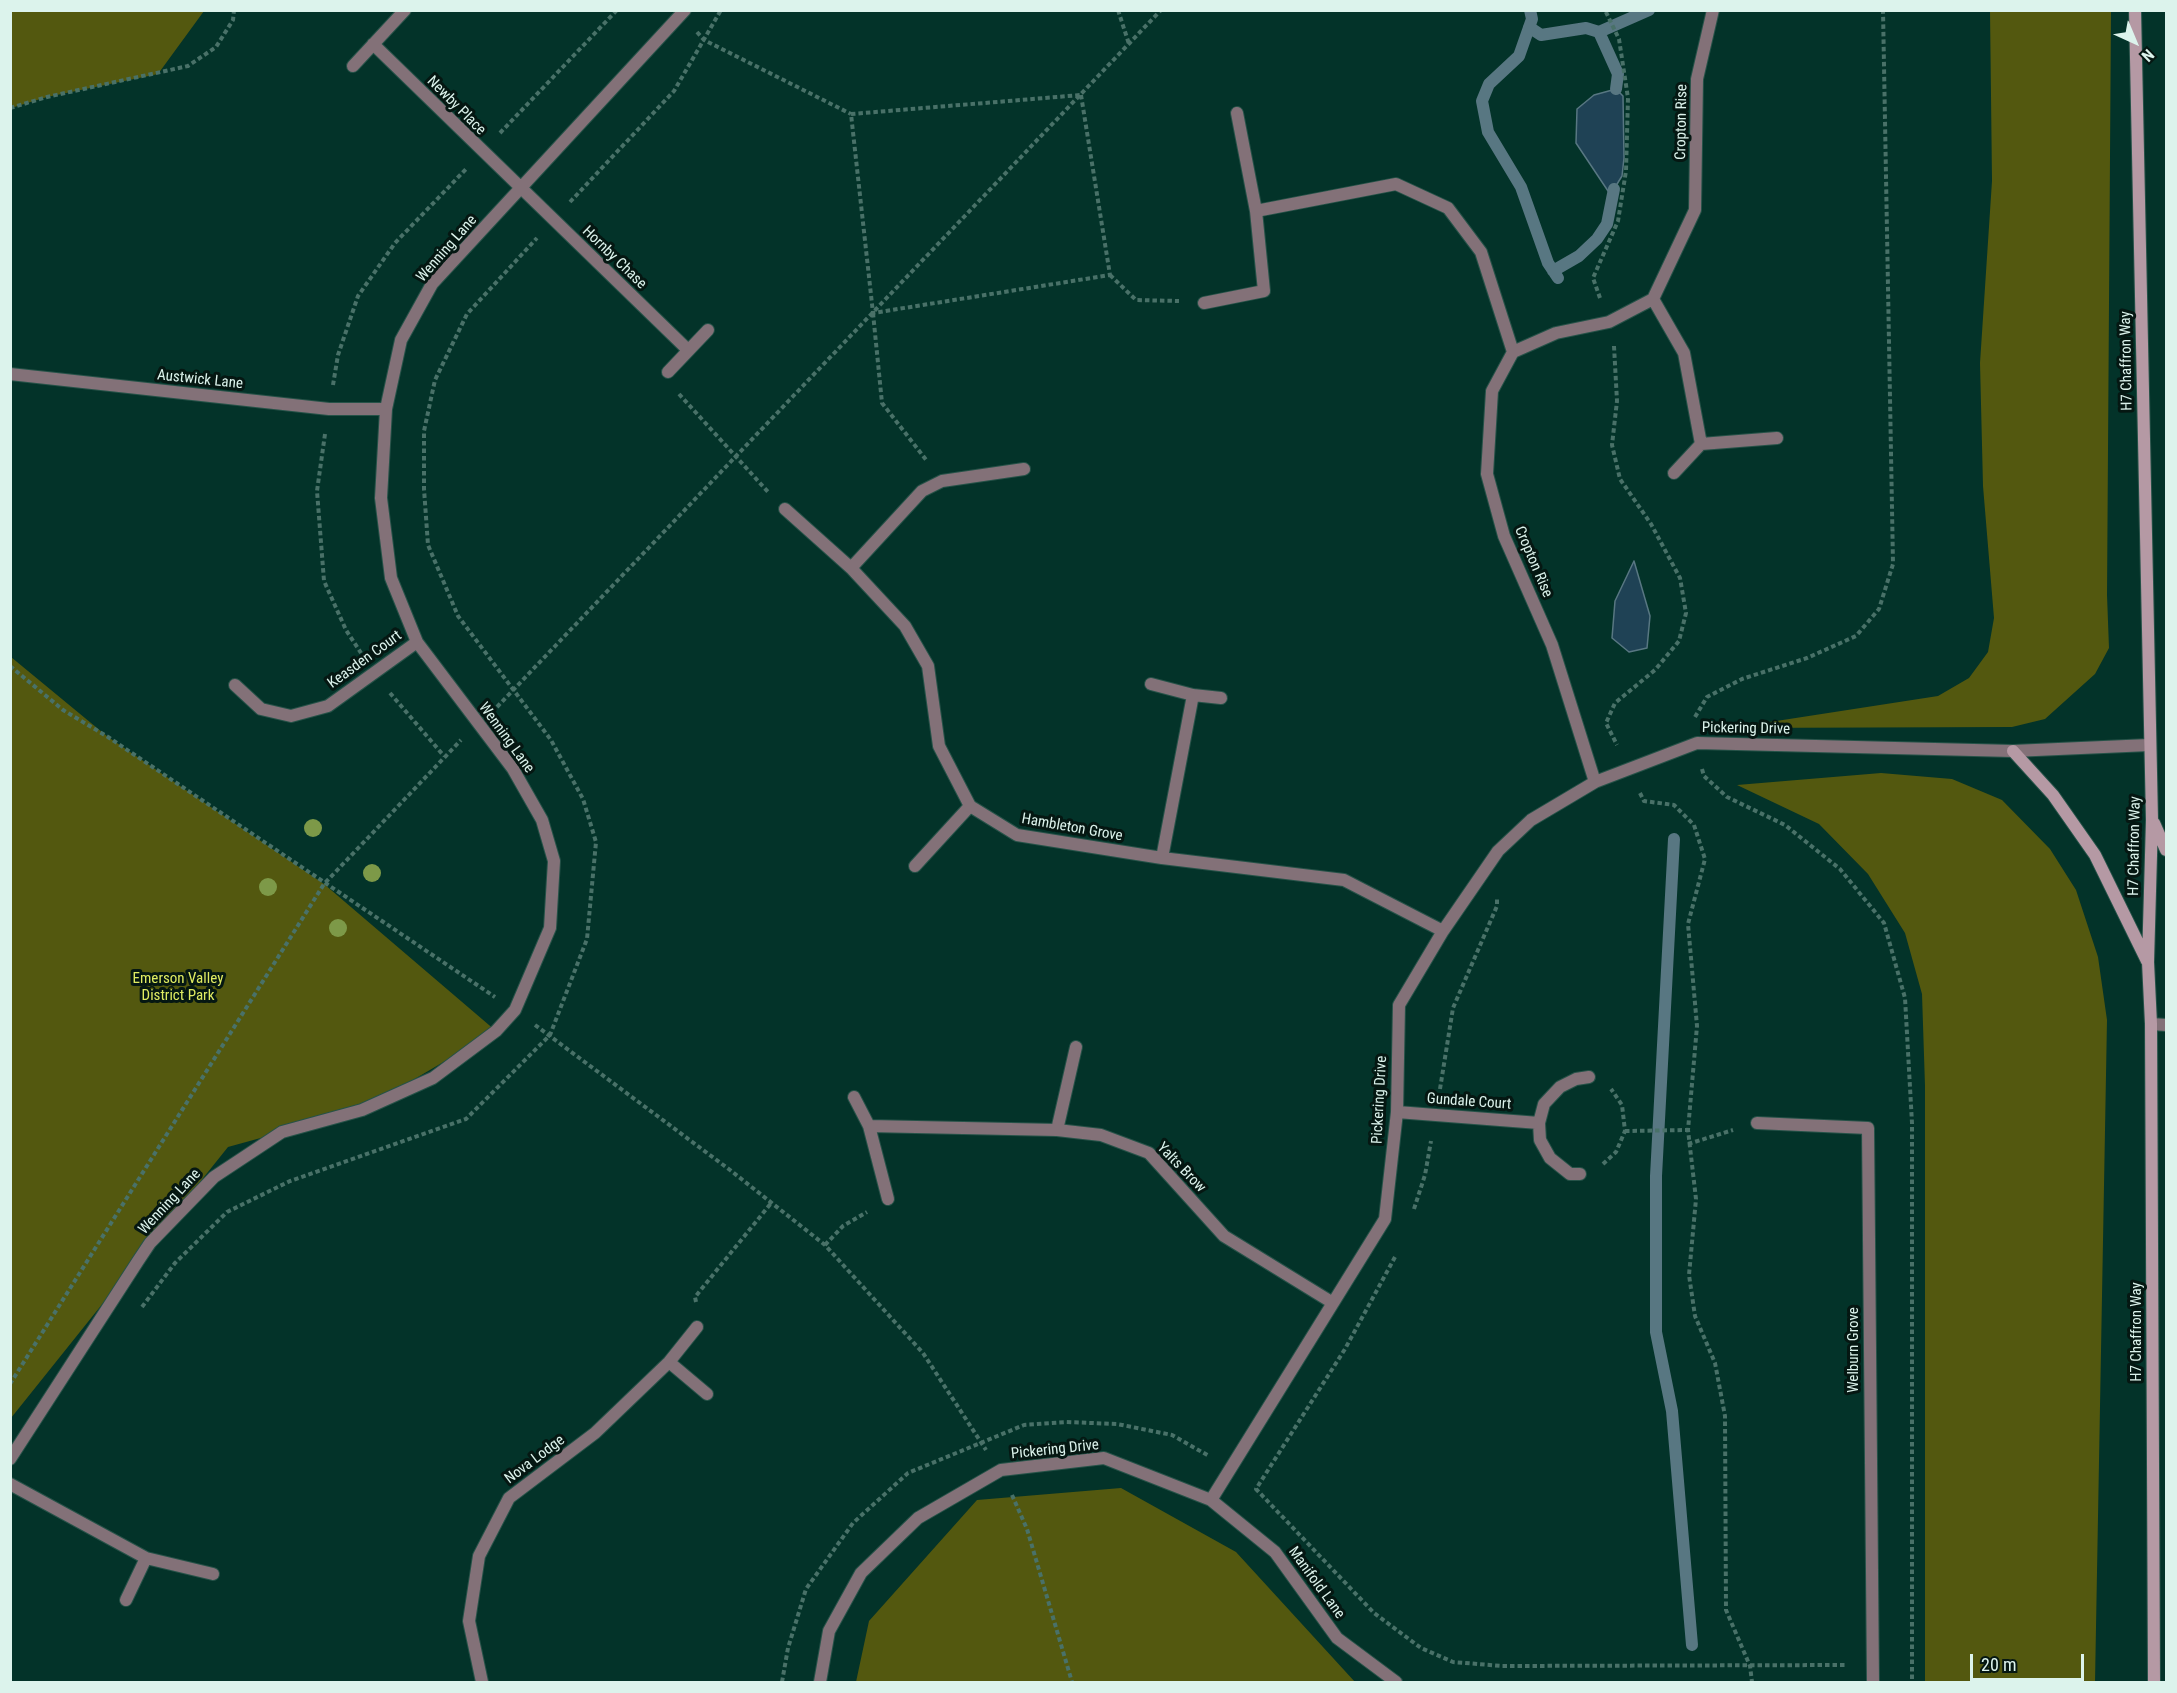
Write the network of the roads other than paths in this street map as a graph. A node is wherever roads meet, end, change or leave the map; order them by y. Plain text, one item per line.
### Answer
1 (405, 10) edge
2 (1713, 10) edge
3 (2135, 10) edge
4 (684, 13) edge
5 (373, 44) junction
6 (353, 66) dead end
7 (1237, 112) dead end
8 (520, 188) junction
9 (1256, 212) junction
10 (1653, 299) junction
11 (1204, 303) road end
12 (708, 330) dead end
13 (688, 350) junction
14 (1513, 352) junction
15 (668, 372) road end
16 (10, 374) edge
17 (386, 409) junction
18 (1777, 438) dead end
19 (1701, 444) junction
20 (1024, 468) dead end
21 (1674, 473) dead end
22 (785, 509) road end
23 (850, 568) junction
24 (417, 642) junction
25 (1151, 684) dead end
26 (235, 685) dead end
27 (1193, 695) junction
28 (1221, 698) dead end
29 (2149, 745) junction
30 (2013, 751) junction
31 (1595, 782) junction
32 (970, 806) junction
33 (2152, 820) junction
34 (2166, 850) edge
35 (1162, 858) junction
36 (915, 866) dead end
37 (1443, 931) junction
38 (2148, 962) junction
39 (2151, 1024) junction
40 (2166, 1025) edge
41 (1077, 1047) dead end
42 (1589, 1077) road end
43 (854, 1097) dead end
44 (1397, 1112) junction
45 (1539, 1123) junction
46 (1757, 1123) road end
47 (869, 1126) junction
48 (1057, 1130) junction
49 (1580, 1174) road end
50 (888, 1199) road end
51 (1334, 1304) junction
52 (697, 1326) road end
53 (669, 1362) junction
54 (707, 1394) dead end
55 (10, 1459) edge
56 (10, 1484) edge
57 (1211, 1500) junction
58 (146, 1558) junction
59 (213, 1574) dead end
60 (126, 1600) dead end
61 (482, 1683) edge
62 (820, 1683) edge
63 (1396, 1683) edge
64 (1873, 1683) edge
65 (2154, 1683) edge

1 - 5 street
2 - 10 street, Cropton Rise
3 - 29 street, H7 Chaffron Way
4 - 8 street, Wenning Lane
5 - 6 street
5 - 8 street, Newby Place
7 - 9 street
8 - 13 street, Hornby Chase
8 - 17 street, Wenning Lane
9 - 11 street
9 - 14 street
10 - 14 street
10 - 19 street
12 - 13 street
13 - 15 street
14 - 31 street, Cropton Rise
16 - 17 street, Austwick Lane
17 - 24 street, Wenning Lane
18 - 19 street
19 - 21 street
20 - 23 street
22 - 23 street
23 - 32 street
24 - 26 street, Keasden Court
24 - 55 street, Wenning Lane
25 - 27 street
27 - 28 street
27 - 35 street
29 - 30 street, Pickering Drive
29 - 33 street, H7 Chaffron Way
30 - 31 street, Pickering Drive
30 - 38 street
31 - 37 street, Pickering Drive
32 - 35 street, Hambleton Grove
32 - 36 street
33 - 34 street
33 - 38 street, H7 Chaffron Way
35 - 37 street, Hambleton Grove
37 - 44 street, Pickering Drive
38 - 39 street, H7 Chaffron Way
39 - 40 street
39 - 65 street, H7 Chaffron Way
41 - 48 street
42 - 45 street
43 - 47 street
44 - 45 street, Gundale Court
44 - 51 street, Pickering Drive
45 - 49 street
46 - 64 street, Welburn Grove
47 - 48 street, Yalts Brow
47 - 50 street
48 - 51 street, Yalts Brow
51 - 57 street, Pickering Drive
52 - 53 street, Nova Lodge
53 - 54 street
53 - 61 street, Nova Lodge
56 - 58 street
57 - 62 street, Pickering Drive
57 - 63 street, Manifold Lane
58 - 59 street
58 - 60 street

